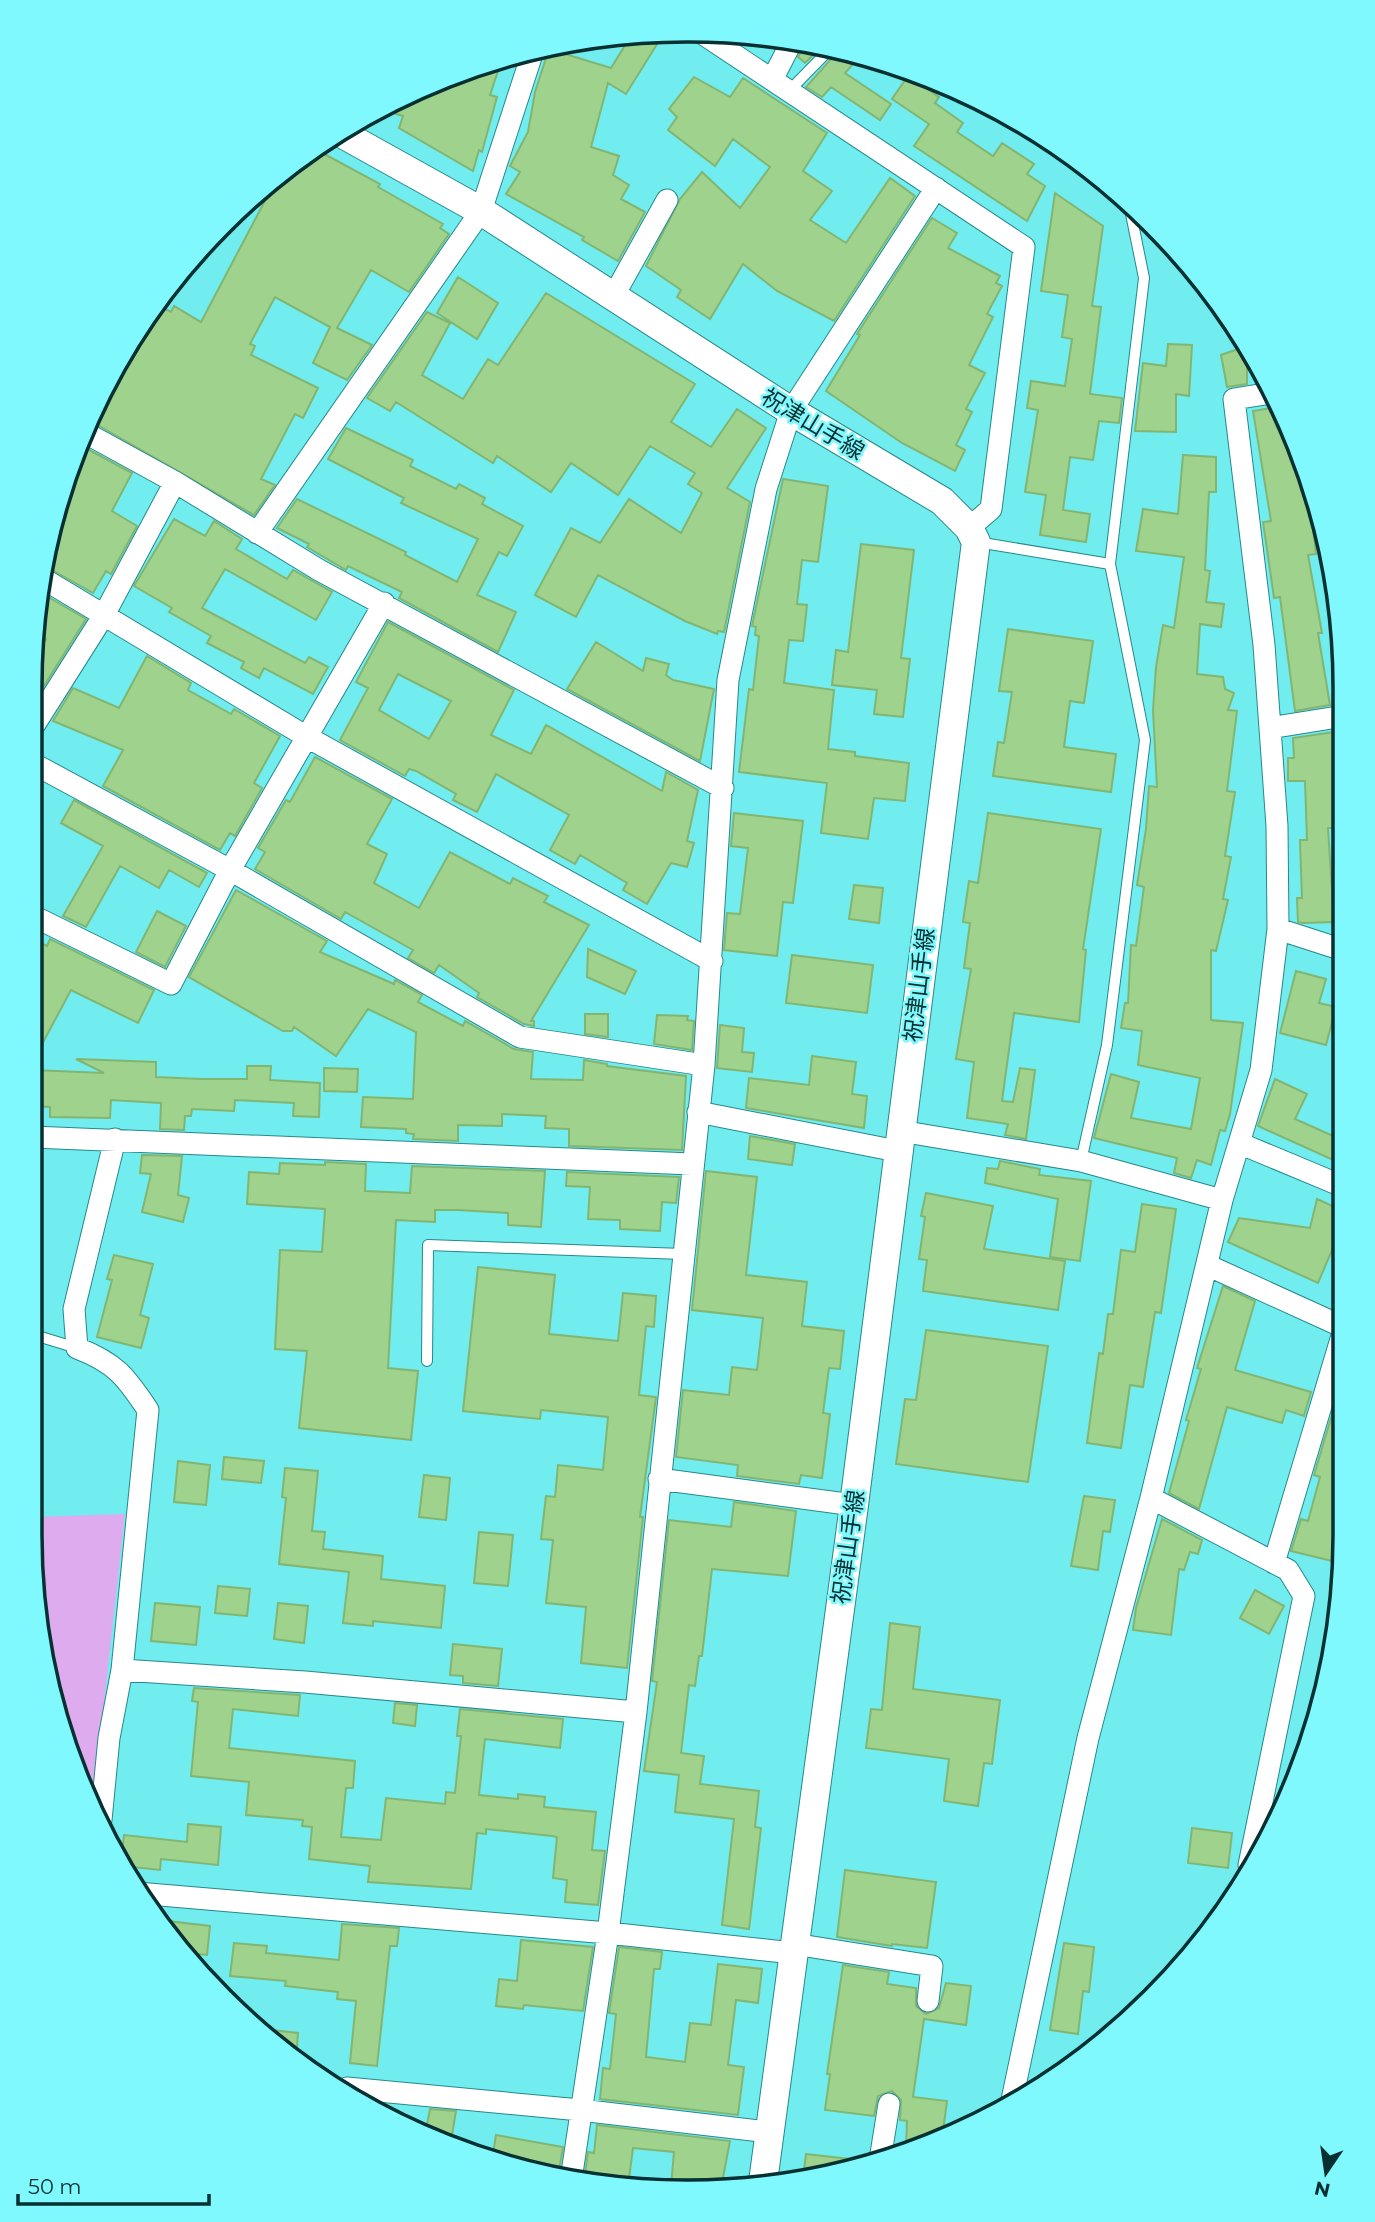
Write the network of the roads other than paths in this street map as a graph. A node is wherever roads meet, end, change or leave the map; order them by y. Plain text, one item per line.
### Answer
1 (716, 43) edge
2 (790, 51) edge
3 (820, 56) edge
4 (530, 62) edge
5 (781, 85) junction
6 (354, 135) edge
7 (936, 188) junction
8 (667, 200) dead end
9 (481, 211) junction
10 (1132, 220) edge
11 (614, 297) junction
12 (1262, 394) edge
13 (791, 411) junction
14 (93, 437) edge
15 (175, 482) junction
16 (257, 533) junction
17 (972, 535) junction
18 (1110, 564) junction
19 (51, 583) edge
20 (384, 603) junction
21 (104, 615) junction
22 (42, 713) edge
23 (1333, 718) edge
24 (1270, 728) junction
25 (307, 737) junction
26 (42, 768) edge
27 (723, 788) junction
28 (230, 870) junction
29 (42, 920) edge
30 (1278, 929) junction
31 (1333, 947) edge
32 (712, 961) junction
33 (704, 1065) junction
34 (698, 1112) junction
35 (42, 1137) edge
36 (115, 1139) junction
37 (899, 1141) junction
38 (1239, 1143) junction
39 (1081, 1161) junction
40 (692, 1164) junction
41 (1333, 1182) edge
42 (1222, 1200) junction
43 (682, 1254) junction
44 (1207, 1265) junction
45 (1333, 1322) edge
46 (42, 1337) edge
47 (77, 1348) junction
48 (427, 1361) dead end
49 (1333, 1366) edge
50 (659, 1479) junction
51 (1151, 1498) junction
52 (854, 1505) junction
53 (1274, 1563) junction
54 (122, 1670) junction
55 (636, 1712) junction
56 (102, 1806) edge
57 (1253, 1845) edge
58 (152, 1894) edge
59 (608, 1933) junction
60 (793, 1948) junction
61 (928, 2001) dead end
62 (357, 2089) edge
63 (1014, 2092) edge
64 (889, 2104) dead end
65 (580, 2110) junction
66 (768, 2132) junction
67 (882, 2150) edge
68 (572, 2170) edge
69 (763, 2175) edge

1 - 5 street
2 - 5 street
3 - 5 lane
4 - 9 street
5 - 7 street
6 - 9 street, 祝津山手線
7 - 13 street
7 - 17 street
8 - 11 street
9 - 11 street, 祝津山手線
9 - 16 street
10 - 18 lane
11 - 13 street, 祝津山手線
12 - 24 street
13 - 17 street, 祝津山手線
13 - 27 street
14 - 15 street
15 - 16 street
15 - 21 street
16 - 20 street
17 - 18 lane
17 - 37 street, 祝津山手線
18 - 39 lane
19 - 21 street
20 - 25 street
20 - 27 street
21 - 22 street
21 - 25 street
23 - 24 street
24 - 30 street
25 - 28 street
25 - 32 street
26 - 28 street
27 - 32 street
28 - 29 street
28 - 33 street
30 - 31 street
30 - 38 street
32 - 33 street
33 - 34 street
34 - 37 street
34 - 40 street
35 - 36 street
36 - 40 street
36 - 47 street
37 - 39 street
37 - 52 street, 祝津山手線
38 - 41 street
38 - 42 street
39 - 42 street
40 - 43 street
42 - 44 street
43 - 48 lane
43 - 50 street
44 - 45 street
44 - 51 street
46 - 47 lane
47 - 54 street
49 - 53 street
50 - 52 street
50 - 55 street
51 - 53 street
51 - 63 street
52 - 60 street, 祝津山手線
53 - 57 street
54 - 55 street
54 - 56 street
55 - 59 street
58 - 59 street
59 - 60 street
59 - 65 street
60 - 61 street
60 - 66 street, 祝津山手線
62 - 65 street
64 - 67 street
65 - 66 street
65 - 68 street
66 - 69 street, 祝津山手線

